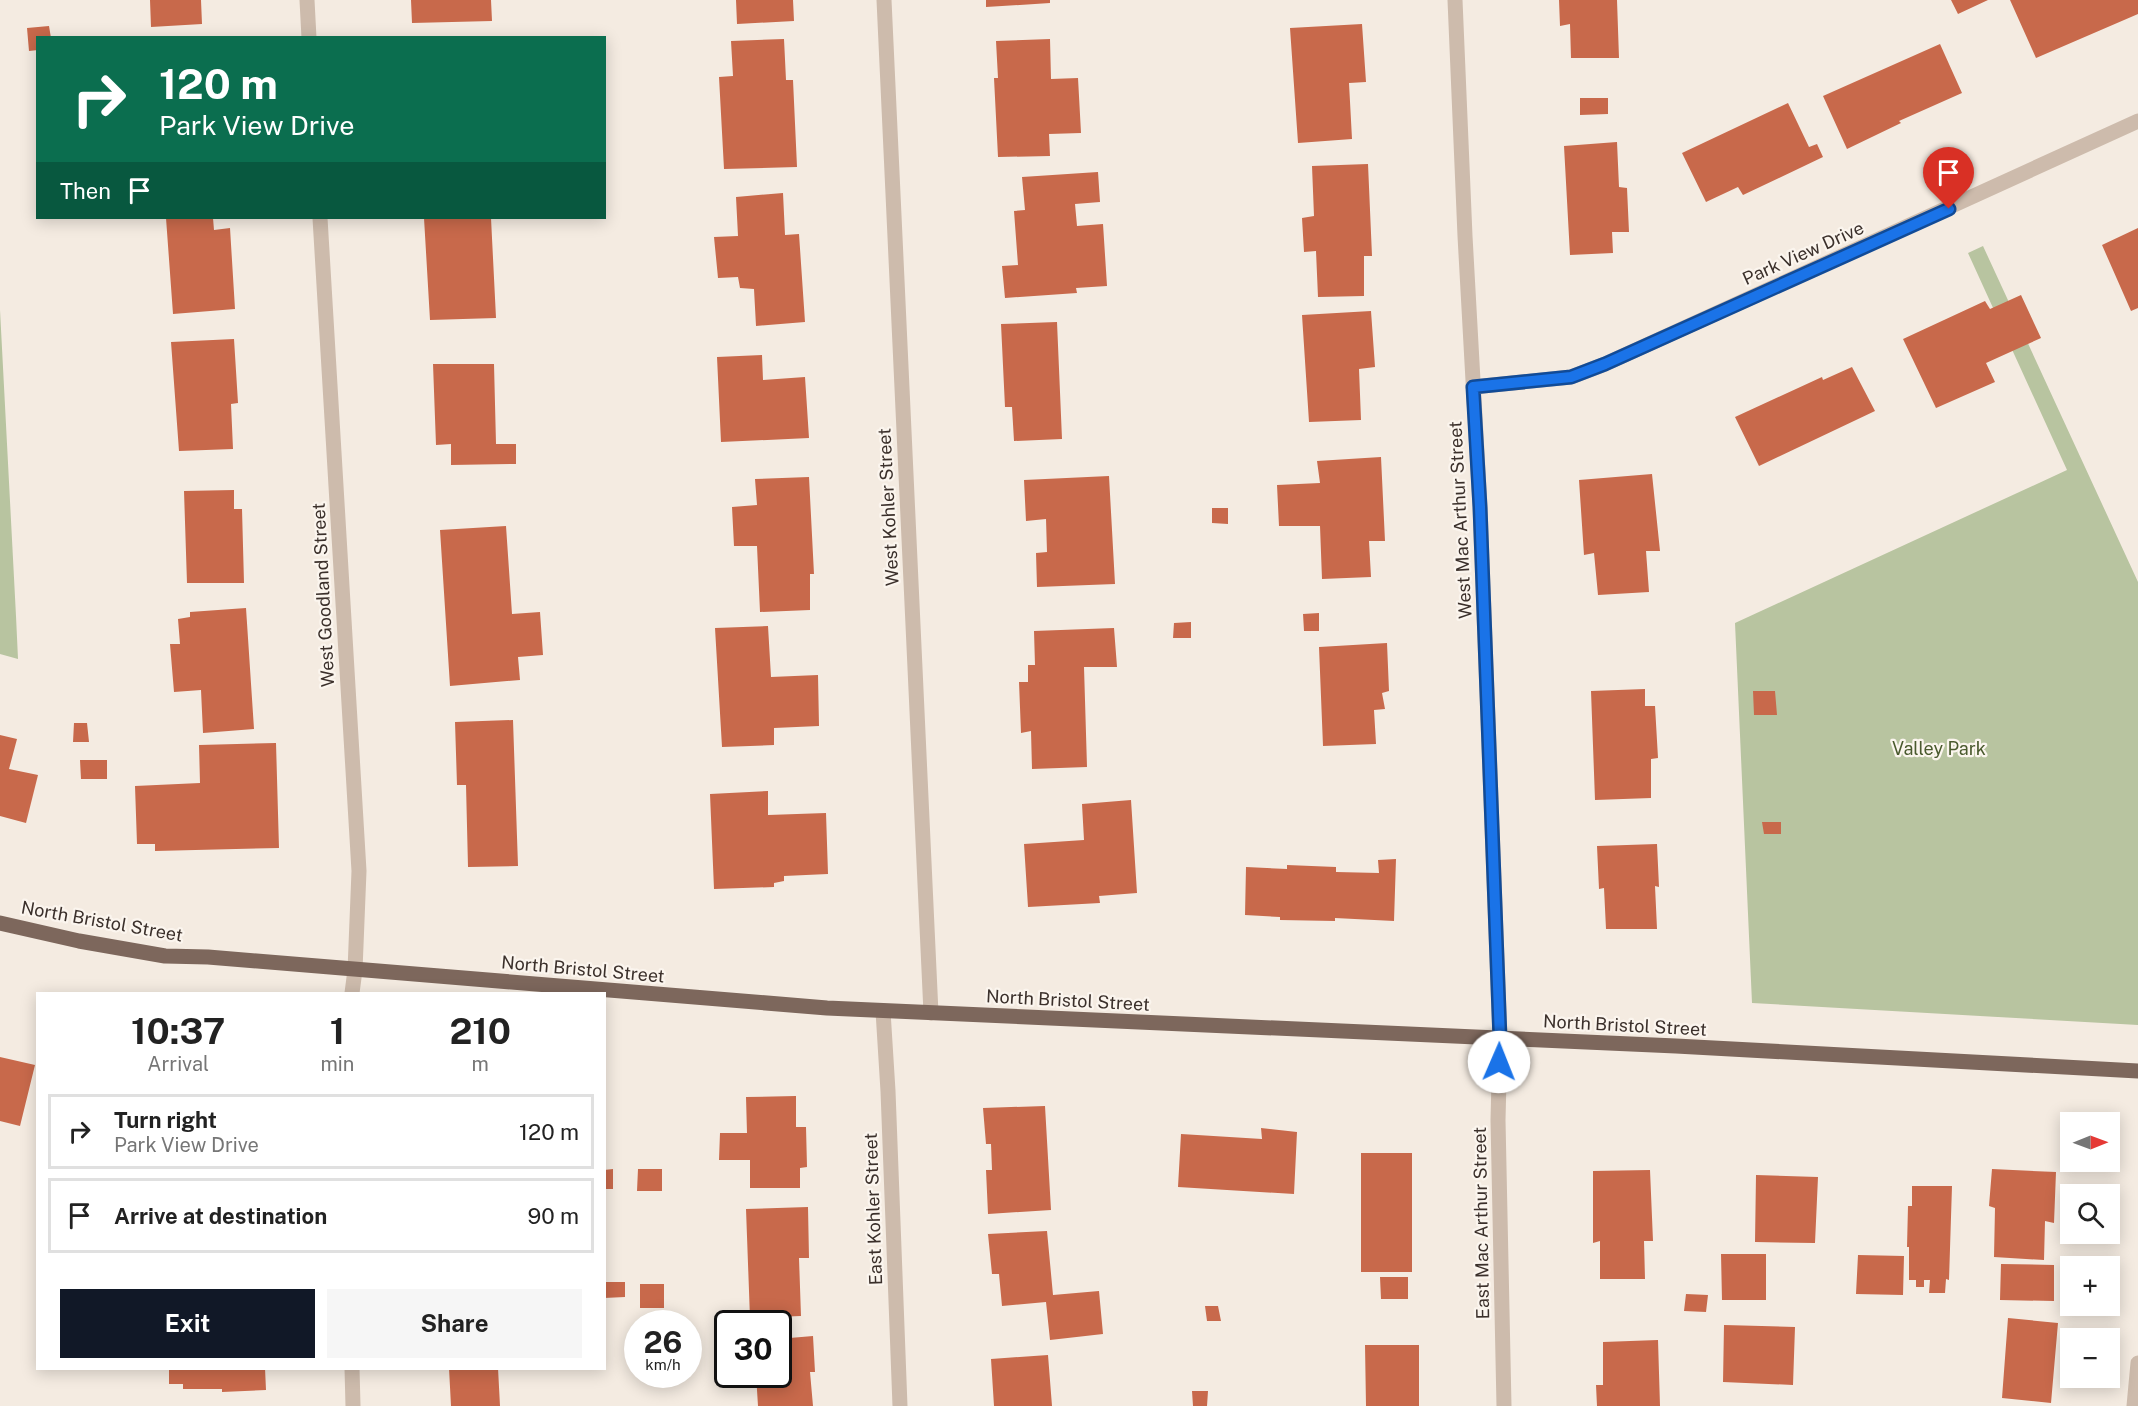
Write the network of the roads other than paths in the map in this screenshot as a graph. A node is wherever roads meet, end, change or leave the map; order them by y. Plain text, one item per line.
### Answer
1 (307, 0) edge
2 (884, 0) edge
3 (1455, 0) edge
4 (309, 36) edge
5 (2138, 121) edge
6 (320, 219) edge
7 (1473, 387) junction
8 (0, 923) edge
9 (355, 970) junction
10 (352, 992) edge
11 (883, 1011) junction
12 (931, 1013) junction
13 (1500, 1039) junction
14 (2138, 1071) edge
15 (2138, 1363) edge
16 (352, 1370) edge
17 (353, 1406) edge
18 (900, 1406) edge
19 (1504, 1406) edge
20 (2133, 1406) edge

1 - 4 street
2 - 12 street, West Kohler Street
3 - 7 street, West Mac Arthur Street
5 - 7 street, Park View Drive
6 - 9 street, West Goodland Street
7 - 13 street, West Mac Arthur Street
8 - 9 main road, North Bristol Street
9 - 10 street, West Goodland Street
9 - 11 main road, North Bristol Street
11 - 12 main road, North Bristol Street
11 - 18 street, East Kohler Street
12 - 13 main road, North Bristol Street
13 - 14 main road, North Bristol Street
13 - 19 street, East Mac Arthur Street
15 - 20 street
16 - 17 street

